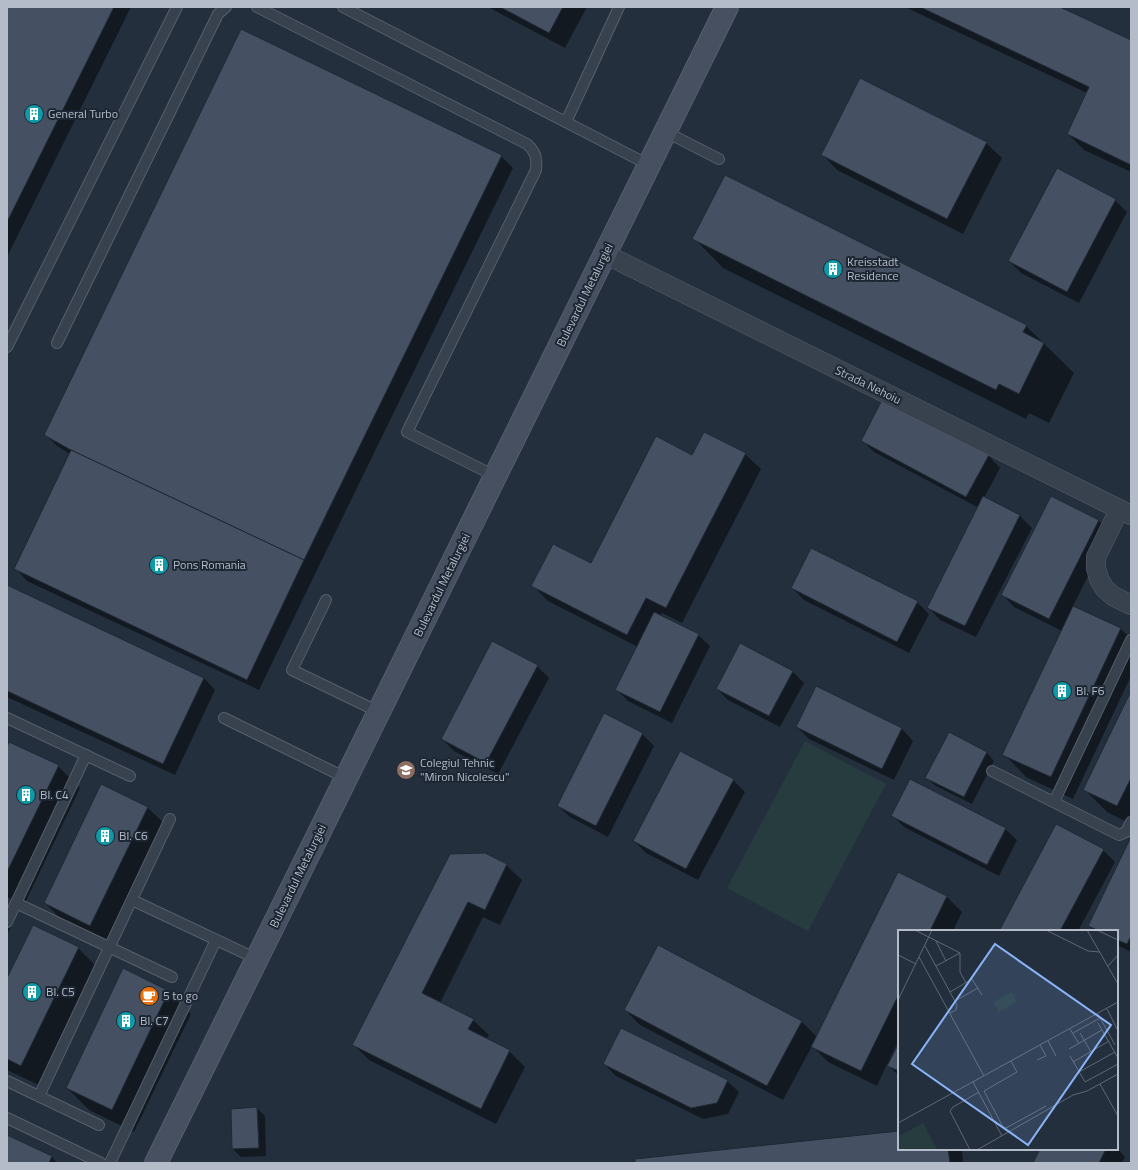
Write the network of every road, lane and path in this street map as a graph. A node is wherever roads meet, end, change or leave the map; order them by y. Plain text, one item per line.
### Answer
1 (177, 7) edge
2 (226, 7) edge
3 (257, 7) edge
4 (343, 7) edge
5 (619, 7) edge
6 (727, 7) edge
7 (566, 122) junction
8 (666, 132) junction
9 (719, 159) dead end
10 (649, 165) junction
11 (605, 254) junction
12 (58, 343) dead end
13 (7, 348) edge
14 (496, 476) junction
15 (1125, 512) edge
16 (326, 600) dead end
17 (1131, 605) edge
18 (1131, 640) edge
19 (379, 712) junction
20 (7, 718) edge
21 (224, 718) dead end
22 (86, 755) junction
23 (992, 771) dead end
24 (130, 776) dead end
25 (346, 778) junction
26 (1054, 802) junction
27 (170, 819) dead end
28 (1131, 822) edge
29 (132, 900) junction
30 (16, 902) junction
31 (7, 922) edge
32 (216, 940) junction
33 (110, 947) junction
34 (257, 959) junction
35 (172, 976) dead end
36 (7, 1081) edge
37 (39, 1096) junction
38 (7, 1118) edge
39 (99, 1125) dead end
40 (102, 1163) edge
41 (110, 1163) edge
42 (156, 1163) edge

1 - 13 lane
2 - 12 lane
3 - 14 lane
4 - 7 lane
5 - 7 lane
6 - 8 main road, Bulevardul Metalurgiei
7 - 10 lane
8 - 9 lane
8 - 10 main road, Bulevardul Metalurgiei
10 - 11 main road, Bulevardul Metalurgiei
11 - 14 main road, Bulevardul Metalurgiei
11 - 15 street, Strada Nehoiu
14 - 19 main road, Bulevardul Metalurgiei
15 - 17 street
16 - 19 lane
18 - 26 lane
19 - 25 main road, Bulevardul Metalurgiei
20 - 22 lane
21 - 25 lane
22 - 24 lane
22 - 30 lane
23 - 26 lane
25 - 34 main road, Bulevardul Metalurgiei
26 - 28 lane
27 - 29 lane
29 - 32 lane
29 - 33 lane
30 - 31 lane
30 - 33 lane
32 - 34 lane
32 - 41 lane
33 - 35 lane
33 - 37 lane
34 - 42 main road, Bulevardul Metalurgiei
36 - 37 lane
37 - 39 lane
38 - 40 lane

